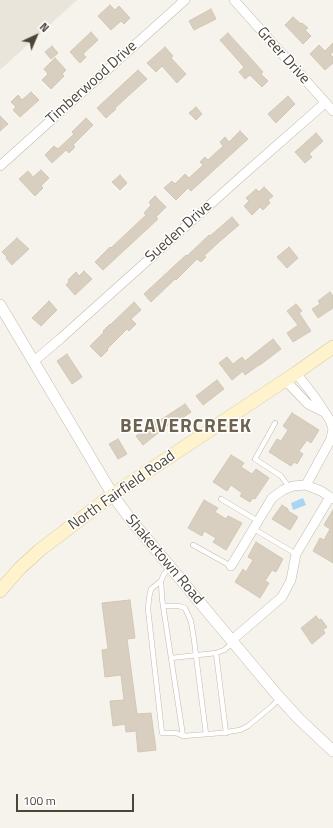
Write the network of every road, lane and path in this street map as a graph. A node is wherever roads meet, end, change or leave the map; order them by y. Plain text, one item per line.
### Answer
1 (185, 0) edge
2 (234, 0) edge
3 (325, 102) junction
4 (333, 112) edge
5 (0, 166) edge
6 (0, 305) edge
7 (333, 347) edge
8 (33, 362) junction
9 (291, 376) junction
10 (325, 413) junction
11 (274, 423) dead end
12 (306, 485) junction
13 (289, 487) junction
14 (112, 495) junction
15 (332, 498) edge
16 (221, 499) dead end
17 (256, 525) junction
18 (193, 545) dead end
19 (296, 554) junction
20 (231, 566) joint
21 (170, 567) junction
22 (161, 581) junction
23 (0, 591) edge
24 (163, 606) junction
25 (232, 642) junction
26 (216, 653) junction
27 (195, 655) junction
28 (171, 658) junction
29 (280, 698) junction
30 (226, 733) junction
31 (206, 734) junction
32 (183, 736) junction
33 (333, 752) edge

1 - 5 street, Timberwood Drive
2 - 3 street, Greer Drive
3 - 4 street, Greer Drive
3 - 8 street, Sueden Drive
6 - 8 street, Shakertown Road
7 - 9 main road, North Fairfield Road
8 - 14 street, Shakertown Road
9 - 10 street
9 - 10 street
9 - 14 main road, North Fairfield Road
10 - 12 street
11 - 13 lane
12 - 13 street
12 - 15 street
13 - 17 street
14 - 21 street, Shakertown Road
14 - 23 main road, North Fairfield Road
15 - 19 street
16 - 17 lane
17 - 19 lane
17 - 20 street
18 - 20 lane
19 - 25 street
21 - 22 lane
21 - 25 street, Shakertown Road
22 - 24 lane
22 - 32 lane
24 - 27 lane
24 - 28 lane
25 - 26 lane
25 - 29 street, Shakertown Road
26 - 27 lane
26 - 30 lane
27 - 28 lane
27 - 31 lane
28 - 32 lane
29 - 30 lane
29 - 33 street, Shakertown Road
30 - 31 lane
31 - 32 lane

